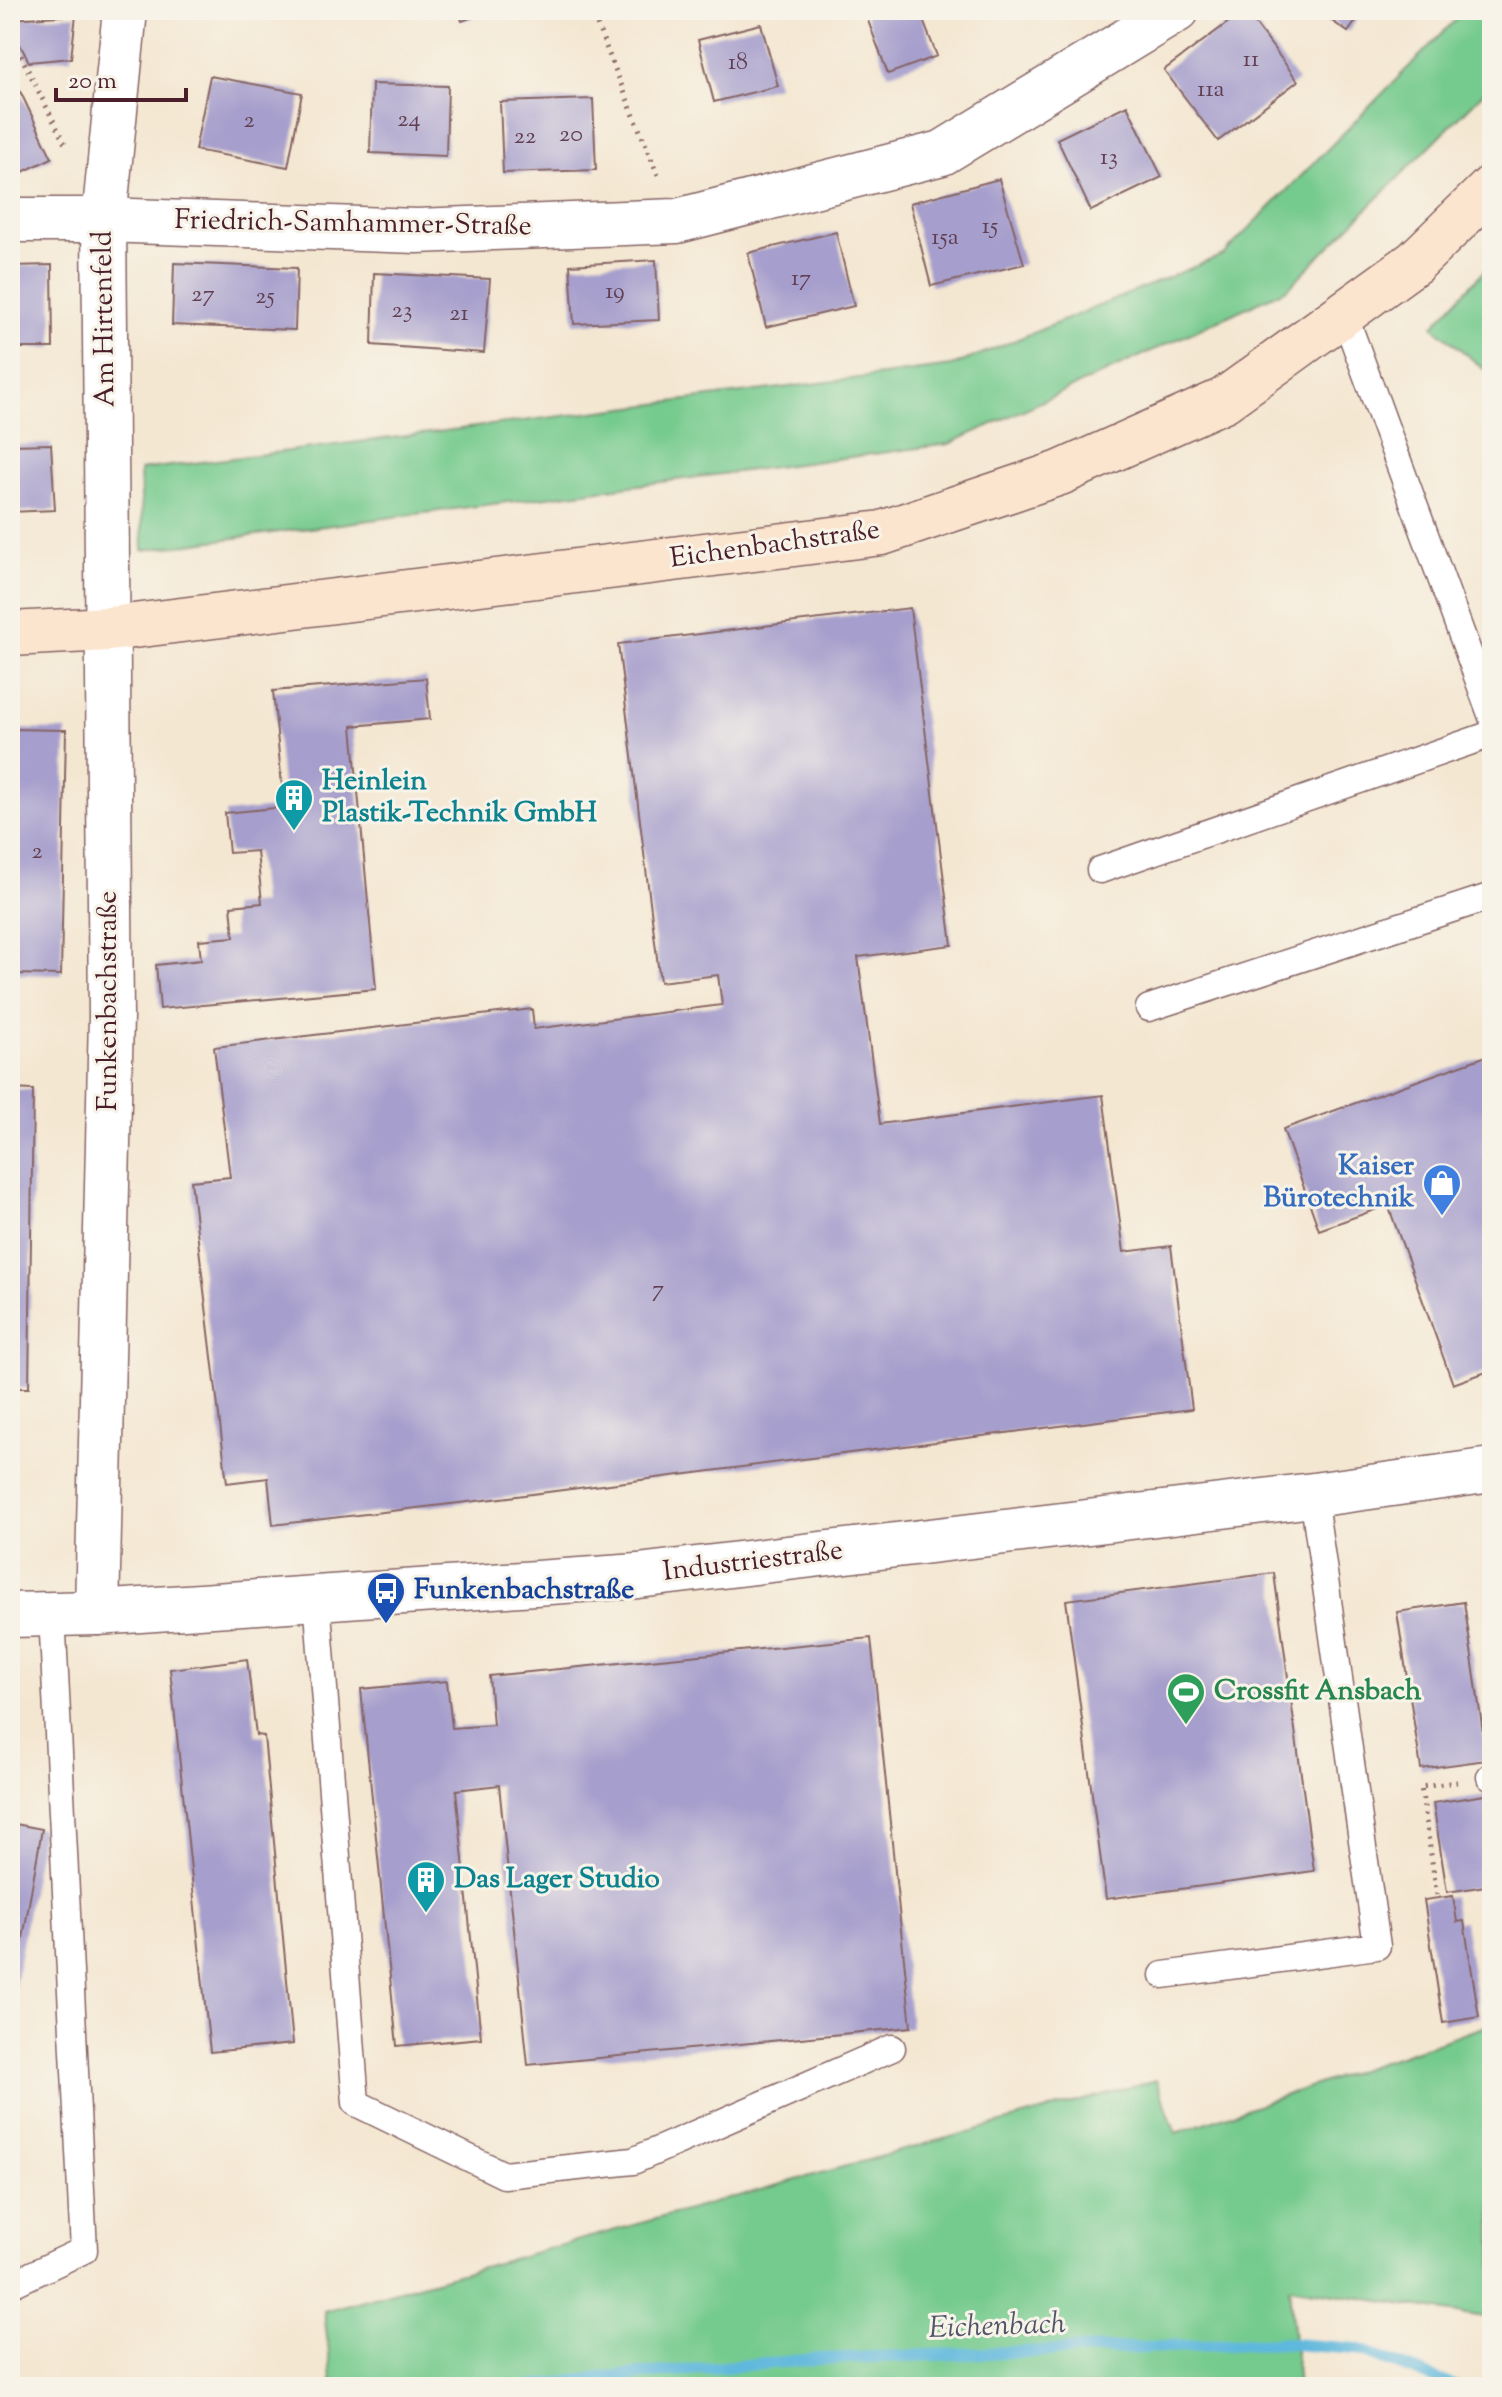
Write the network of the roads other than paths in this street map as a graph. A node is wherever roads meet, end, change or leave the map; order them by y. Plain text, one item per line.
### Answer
1 (125, 10) edge
2 (1177, 10) edge
3 (1492, 187) edge
4 (10, 220) edge
5 (104, 220) junction
6 (1344, 314) junction
7 (109, 629) junction
8 (10, 634) edge
9 (1492, 717) edge
10 (1492, 734) edge
11 (1100, 870) dead end
12 (1492, 896) edge
13 (1149, 1008) dead end
14 (1492, 1470) edge
15 (1313, 1495) junction
16 (317, 1598) junction
17 (97, 1613) junction
18 (31, 1614) edge
19 (1163, 1975) dead end
20 (892, 2048) dead end
21 (10, 2285) edge

1 - 5 street, Am Hirtenfeld
2 - 5 street, Friedrich-Samhammer-Straße
3 - 6 street, Eichenbachstraße
4 - 5 street, Friedrich-Samhammer-Straße
5 - 7 street, Am Hirtenfeld
6 - 7 street, Eichenbachstraße
6 - 9 lane
7 - 8 street, Eichenbachstraße
7 - 17 street, Funkenbachstraße
10 - 11 lane
12 - 13 lane
14 - 15 street, Industriestraße
15 - 16 street, Industriestraße
15 - 19 lane
16 - 17 street, Industriestraße
16 - 20 lane
17 - 18 street, Industriestraße
18 - 21 lane

